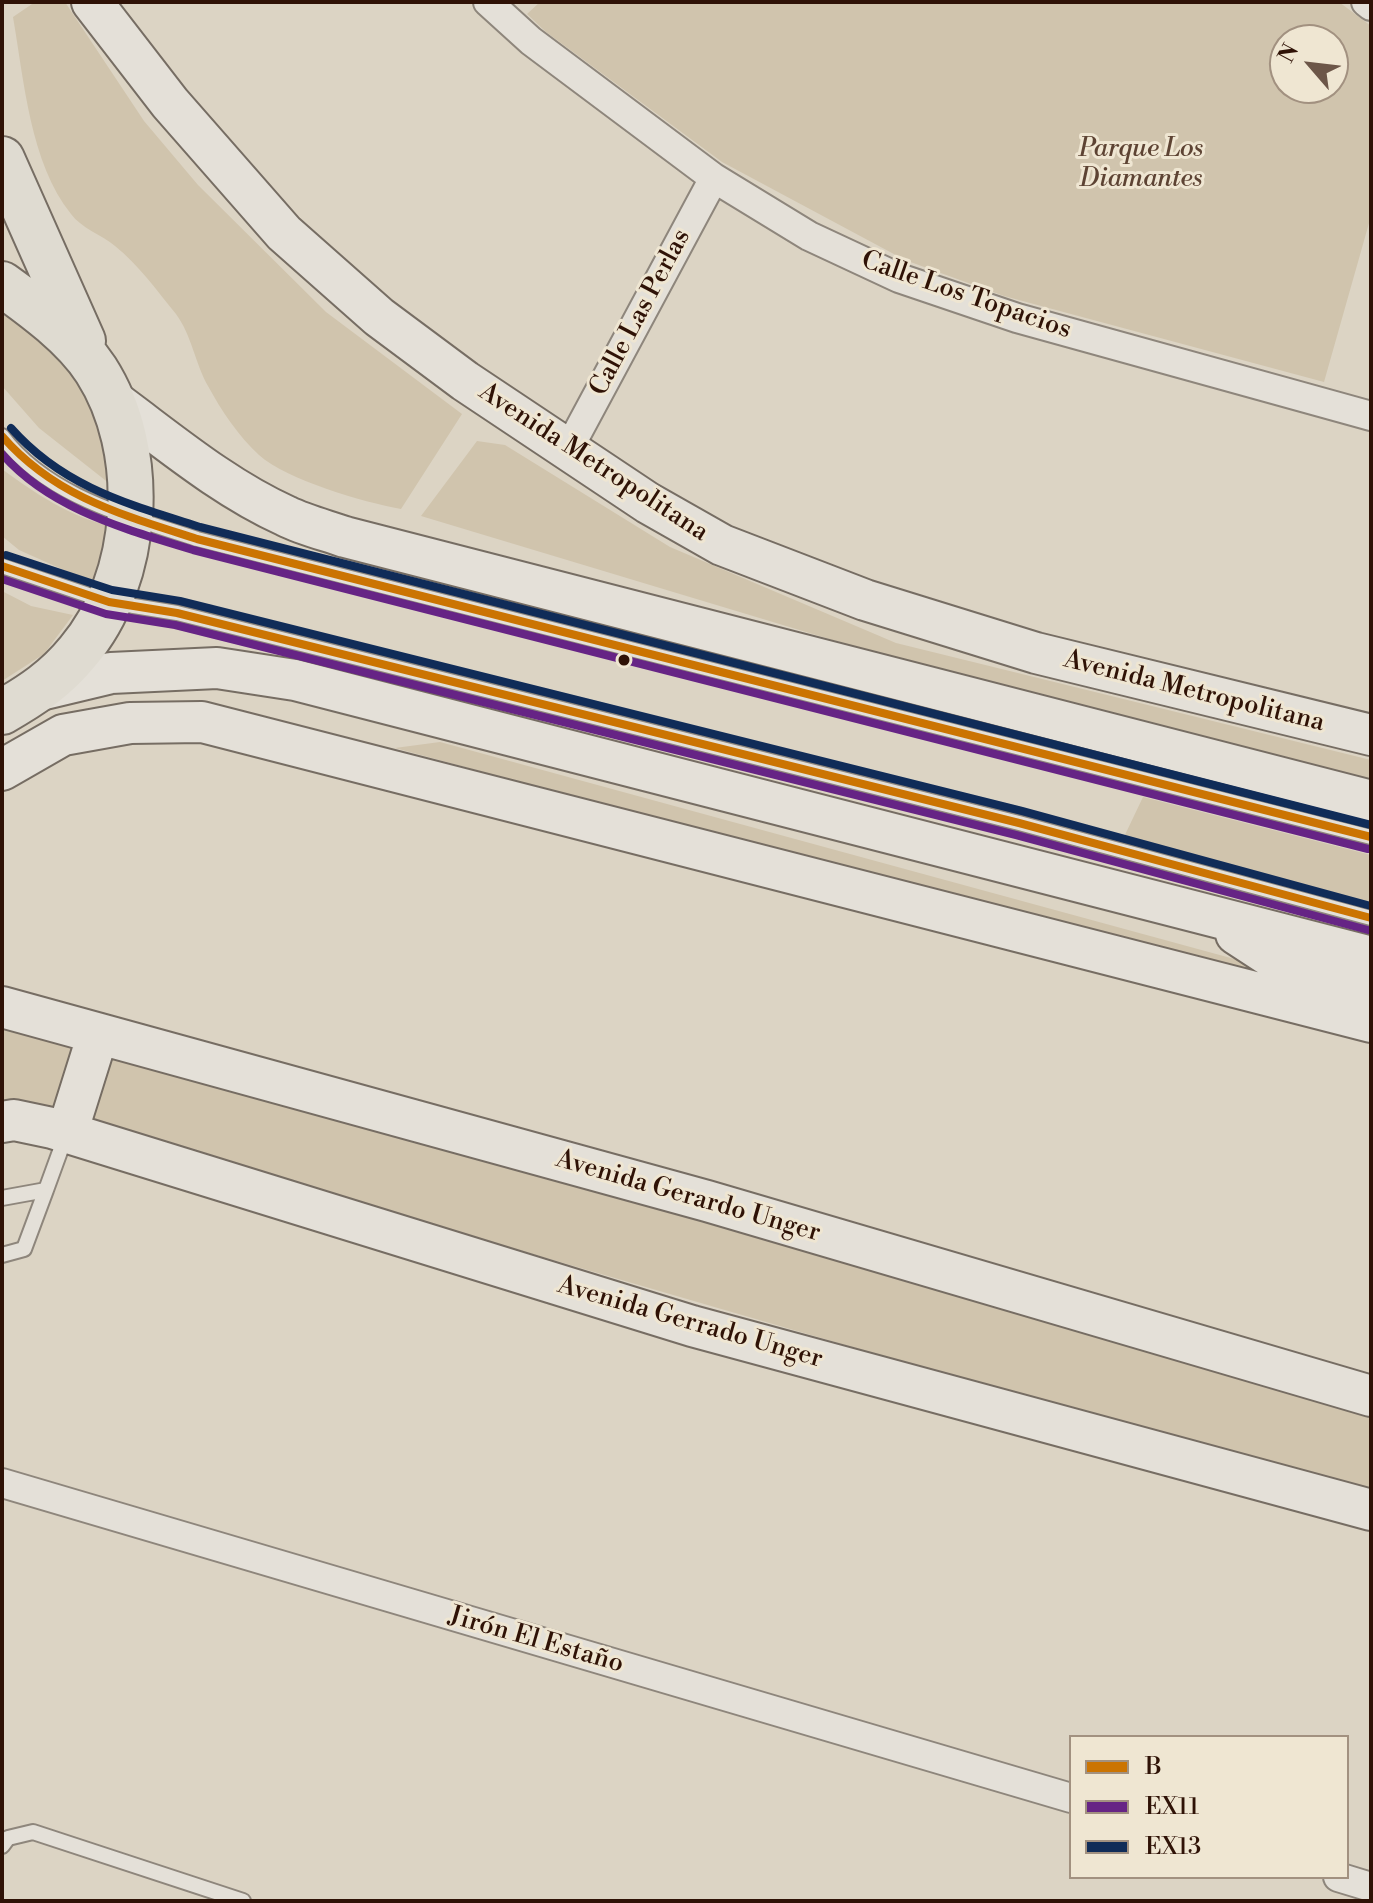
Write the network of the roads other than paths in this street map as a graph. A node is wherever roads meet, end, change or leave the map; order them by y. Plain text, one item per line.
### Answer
1 (92, 2) edge
2 (491, 3) edge
3 (2, 159) edge
4 (714, 178) junction
5 (2, 284) edge
6 (103, 384) junction
7 (1371, 416) edge
8 (2, 436) edge
9 (569, 448) junction
10 (131, 516) junction
11 (2, 566) edge
12 (109, 602) junction
13 (40, 690) junction
14 (2, 712) edge
15 (1371, 735) edge
16 (2, 770) edge
17 (1371, 801) edge
18 (1371, 837) edge
19 (1209, 916) junction
20 (1371, 918) edge
21 (1371, 957) edge
22 (1371, 991) edge
23 (2, 1007) edge
24 (1371, 1022) edge
25 (98, 1034) junction
26 (6, 1119) edge
27 (67, 1133) junction
28 (46, 1190) junction
29 (2, 1198) edge
30 (2, 1255) edge
31 (1371, 1396) edge
32 (2, 1483) edge
33 (1371, 1510) edge
34 (1069, 1797) edge
35 (2, 1846) edge
36 (1345, 1879) edge
37 (1371, 1887) edge
38 (243, 1901) edge

1 - 9 main road, Avenida Metropolitana
2 - 4 street, Calle Los Topacios
3 - 6 main road
4 - 7 street, Calle Los Topacios
4 - 9 street, Calle Las Perlas
5 - 6 main road
6 - 10 main road
6 - 17 main road
8 - 10 lane
9 - 15 main road, Avenida Metropolitana
10 - 12 main road
10 - 18 lane
11 - 12 lane
12 - 13 main road
12 - 20 lane
13 - 14 main road
13 - 19 main road
16 - 24 main road
19 - 21 main road
19 - 22 main road
23 - 25 main road, Avenida Gerardo Unger
25 - 27 main road
25 - 31 main road, Avenida Gerardo Unger
26 - 27 main road, Avenida Gerrado Unger
27 - 28 lane
27 - 33 main road, Avenida Gerrado Unger
28 - 29 lane
28 - 30 lane
32 - 34 street, Jirón El Estaño
35 - 38 lane
36 - 37 street

